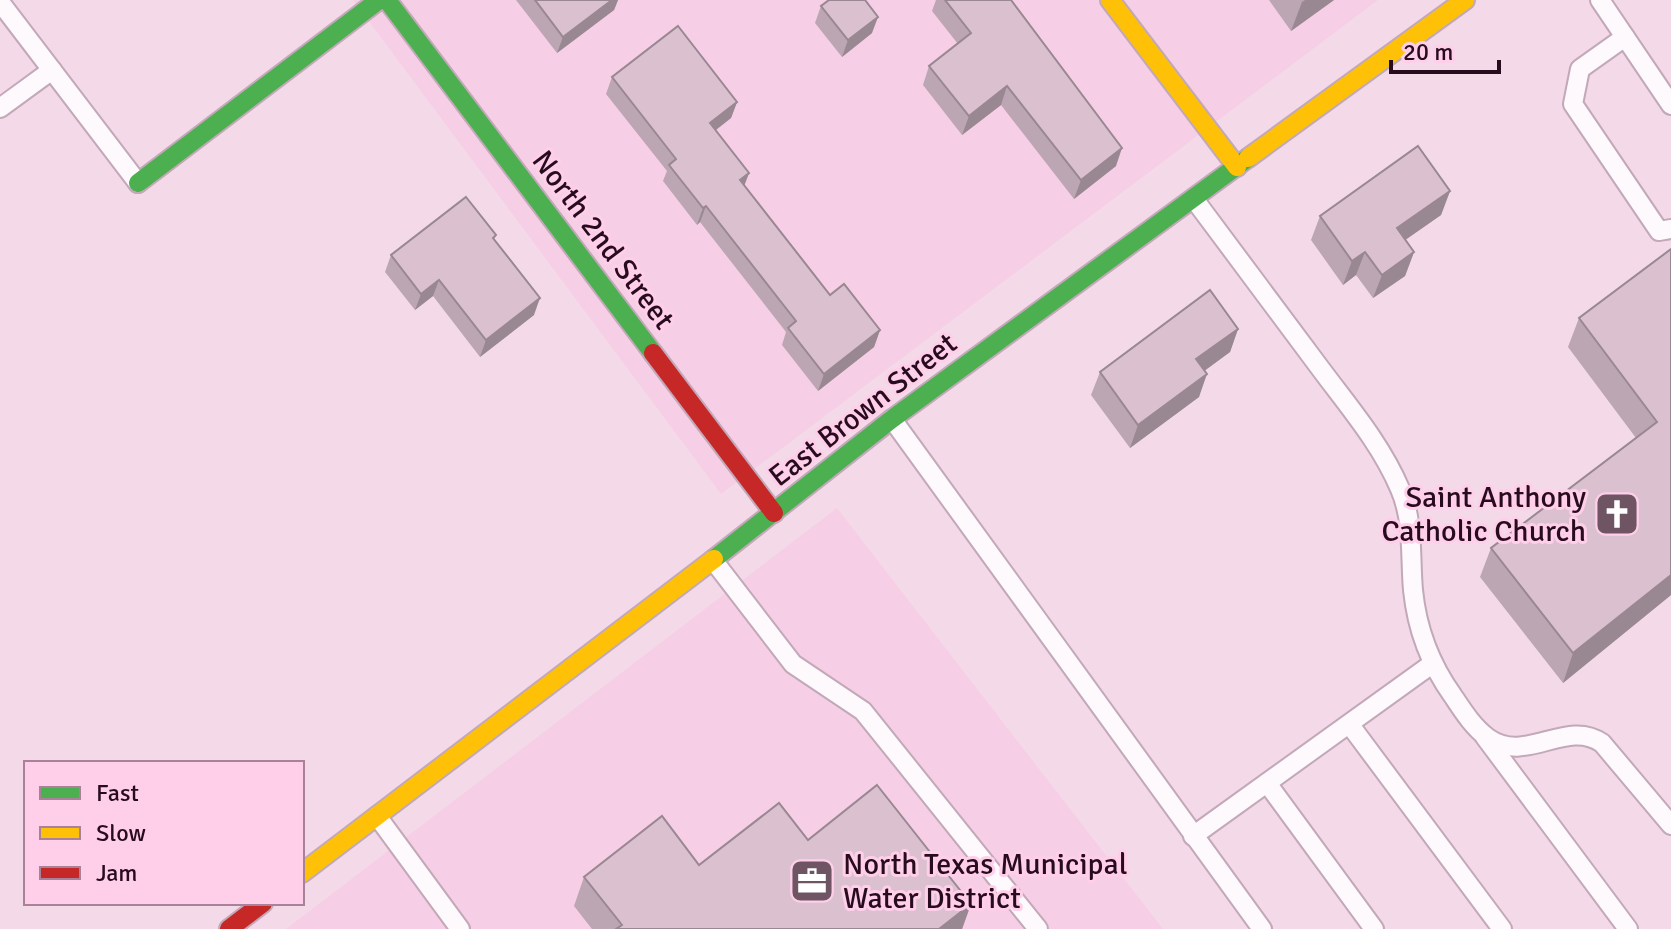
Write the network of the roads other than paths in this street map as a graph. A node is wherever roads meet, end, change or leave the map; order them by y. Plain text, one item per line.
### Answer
1 (379, 0) edge
2 (387, 0) edge
3 (1110, 0) edge
4 (1600, 0) edge
5 (0, 2) edge
6 (1455, 3) edge
7 (1625, 37) junction
8 (52, 70) junction
9 (1671, 105) edge
10 (0, 108) edge
11 (1237, 167) junction
12 (138, 183) joint
13 (1194, 199) junction
14 (1671, 229) edge
15 (892, 419) junction
16 (774, 513) junction
17 (713, 560) junction
18 (1432, 664) junction
19 (1350, 725) junction
20 (1478, 729) junction
21 (1267, 783) junction
22 (377, 816) junction
23 (1671, 825) edge
24 (1193, 836) junction
25 (304, 871) edge
26 (260, 905) edge
27 (229, 929) edge
28 (460, 929) edge
29 (1038, 929) edge
30 (1262, 929) edge
31 (1374, 929) edge
32 (1502, 929) edge
33 (1628, 929) edge

1 - 12 main road
2 - 16 main road, North 2nd Street
3 - 11 main road
4 - 7 lane
5 - 8 lane
6 - 11 main road, East Brown Street
7 - 9 lane
7 - 14 lane
8 - 10 lane
8 - 12 lane
11 - 13 main road, East Brown Street
13 - 15 main road, East Brown Street
13 - 18 lane
15 - 16 main road, East Brown Street
15 - 24 lane
16 - 17 main road, East Brown Street
17 - 22 main road, East Brown Street
17 - 29 lane
18 - 19 lane
18 - 20 lane
19 - 21 lane
19 - 32 lane
20 - 23 lane
20 - 33 lane
21 - 24 lane
21 - 31 lane
22 - 25 main road, East Brown Street
22 - 28 lane
24 - 30 lane
26 - 27 main road

